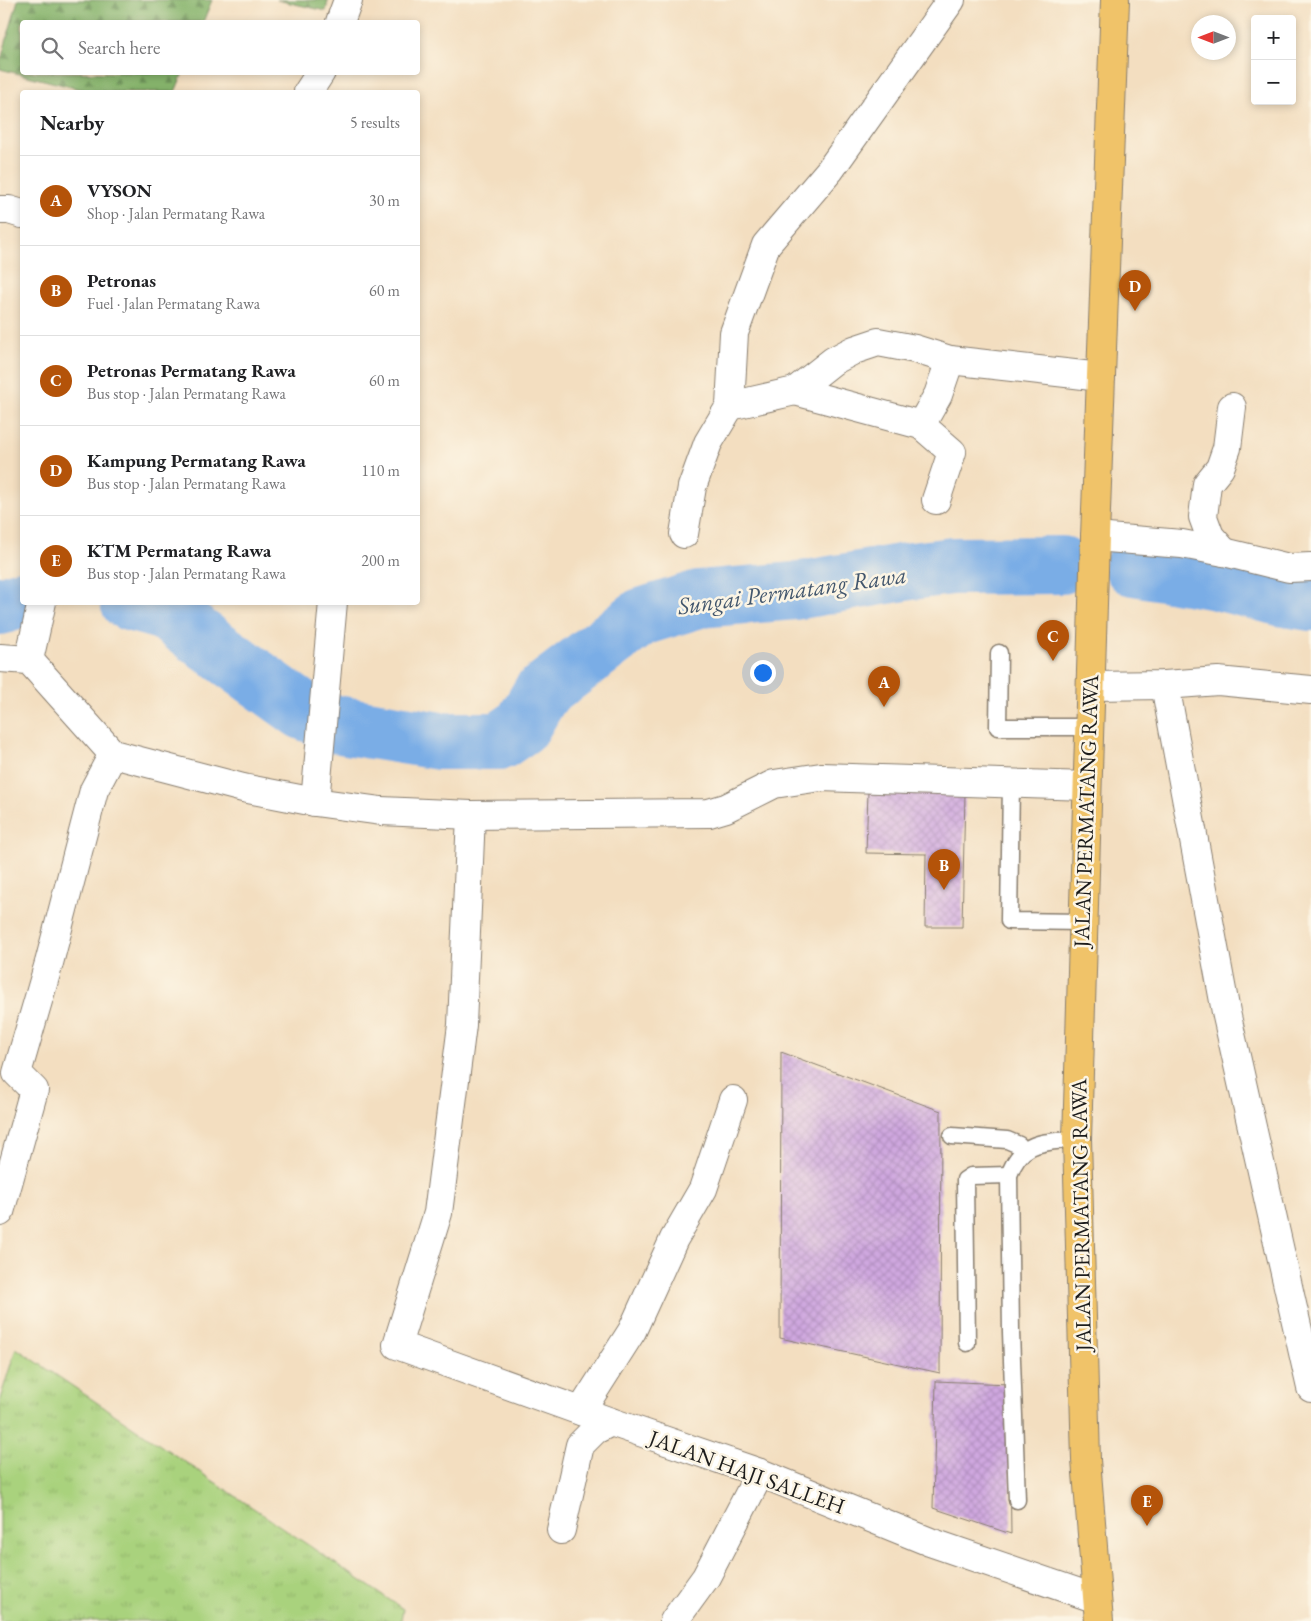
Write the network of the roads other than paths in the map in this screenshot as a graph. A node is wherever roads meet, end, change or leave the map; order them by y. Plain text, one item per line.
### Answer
1 (348, 0) edge
2 (951, 0) edge
3 (1116, 0) edge
4 (341, 20) edge
5 (319, 75) edge
6 (309, 90) edge
7 (0, 210) edge
8 (20, 213) edge
9 (950, 360) junction
10 (1100, 377) junction
11 (795, 391) junction
12 (730, 406) junction
13 (1232, 407) dead end
14 (921, 425) junction
15 (936, 500) dead end
16 (684, 534) dead end
17 (1224, 552) junction
18 (1094, 555) junction
19 (1311, 567) edge
20 (333, 605) edge
21 (40, 612) edge
22 (999, 653) dead end
23 (0, 658) edge
24 (29, 660) junction
25 (1165, 685) junction
26 (1090, 686) junction
27 (1311, 690) edge
28 (1089, 727) junction
29 (113, 754) junction
30 (1010, 783) junction
31 (1087, 786) junction
32 (315, 802) junction
33 (471, 815) junction
34 (1083, 922) junction
35 (733, 1100) dead end
36 (952, 1136) dead end
37 (1077, 1139) junction
38 (1023, 1152) junction
39 (1009, 1175) junction
40 (0, 1212) edge
41 (967, 1342) dead end
42 (1311, 1388) edge
43 (581, 1411) junction
44 (611, 1422) junction
45 (760, 1473) junction
46 (1017, 1500) dead end
47 (561, 1530) dead end
48 (1098, 1610) edge
49 (674, 1621) edge

1 - 4 street
2 - 12 street
3 - 10 main road, JALAN PERMATANG RAWA
5 - 6 street
7 - 8 street
9 - 10 street
9 - 11 street
9 - 14 street
10 - 18 main road, JALAN PERMATANG RAWA
11 - 12 street
11 - 14 street
12 - 16 street
13 - 17 street
14 - 15 street
17 - 18 street
17 - 19 street
18 - 26 main road, JALAN PERMATANG RAWA
20 - 32 street
21 - 24 street
22 - 28 lane
23 - 24 street
24 - 29 street
25 - 26 street
25 - 27 street
25 - 42 street
26 - 28 main road, JALAN PERMATANG RAWA
28 - 31 main road, JALAN PERMATANG RAWA
29 - 32 street
29 - 40 street
30 - 31 street
30 - 33 street
30 - 34 lane
31 - 34 main road, JALAN PERMATANG RAWA
32 - 33 street
33 - 43 street, JALAN HAJI SALLEH
34 - 37 main road, JALAN PERMATANG RAWA
35 - 43 street
36 - 38 lane
37 - 38 lane
37 - 48 main road, JALAN PERMATANG RAWA
38 - 39 lane
39 - 41 lane
39 - 46 lane
43 - 44 street, JALAN HAJI SALLEH
44 - 45 street, JALAN HAJI SALLEH
44 - 47 street
45 - 48 street, JALAN HAJI SALLEH
45 - 49 street

